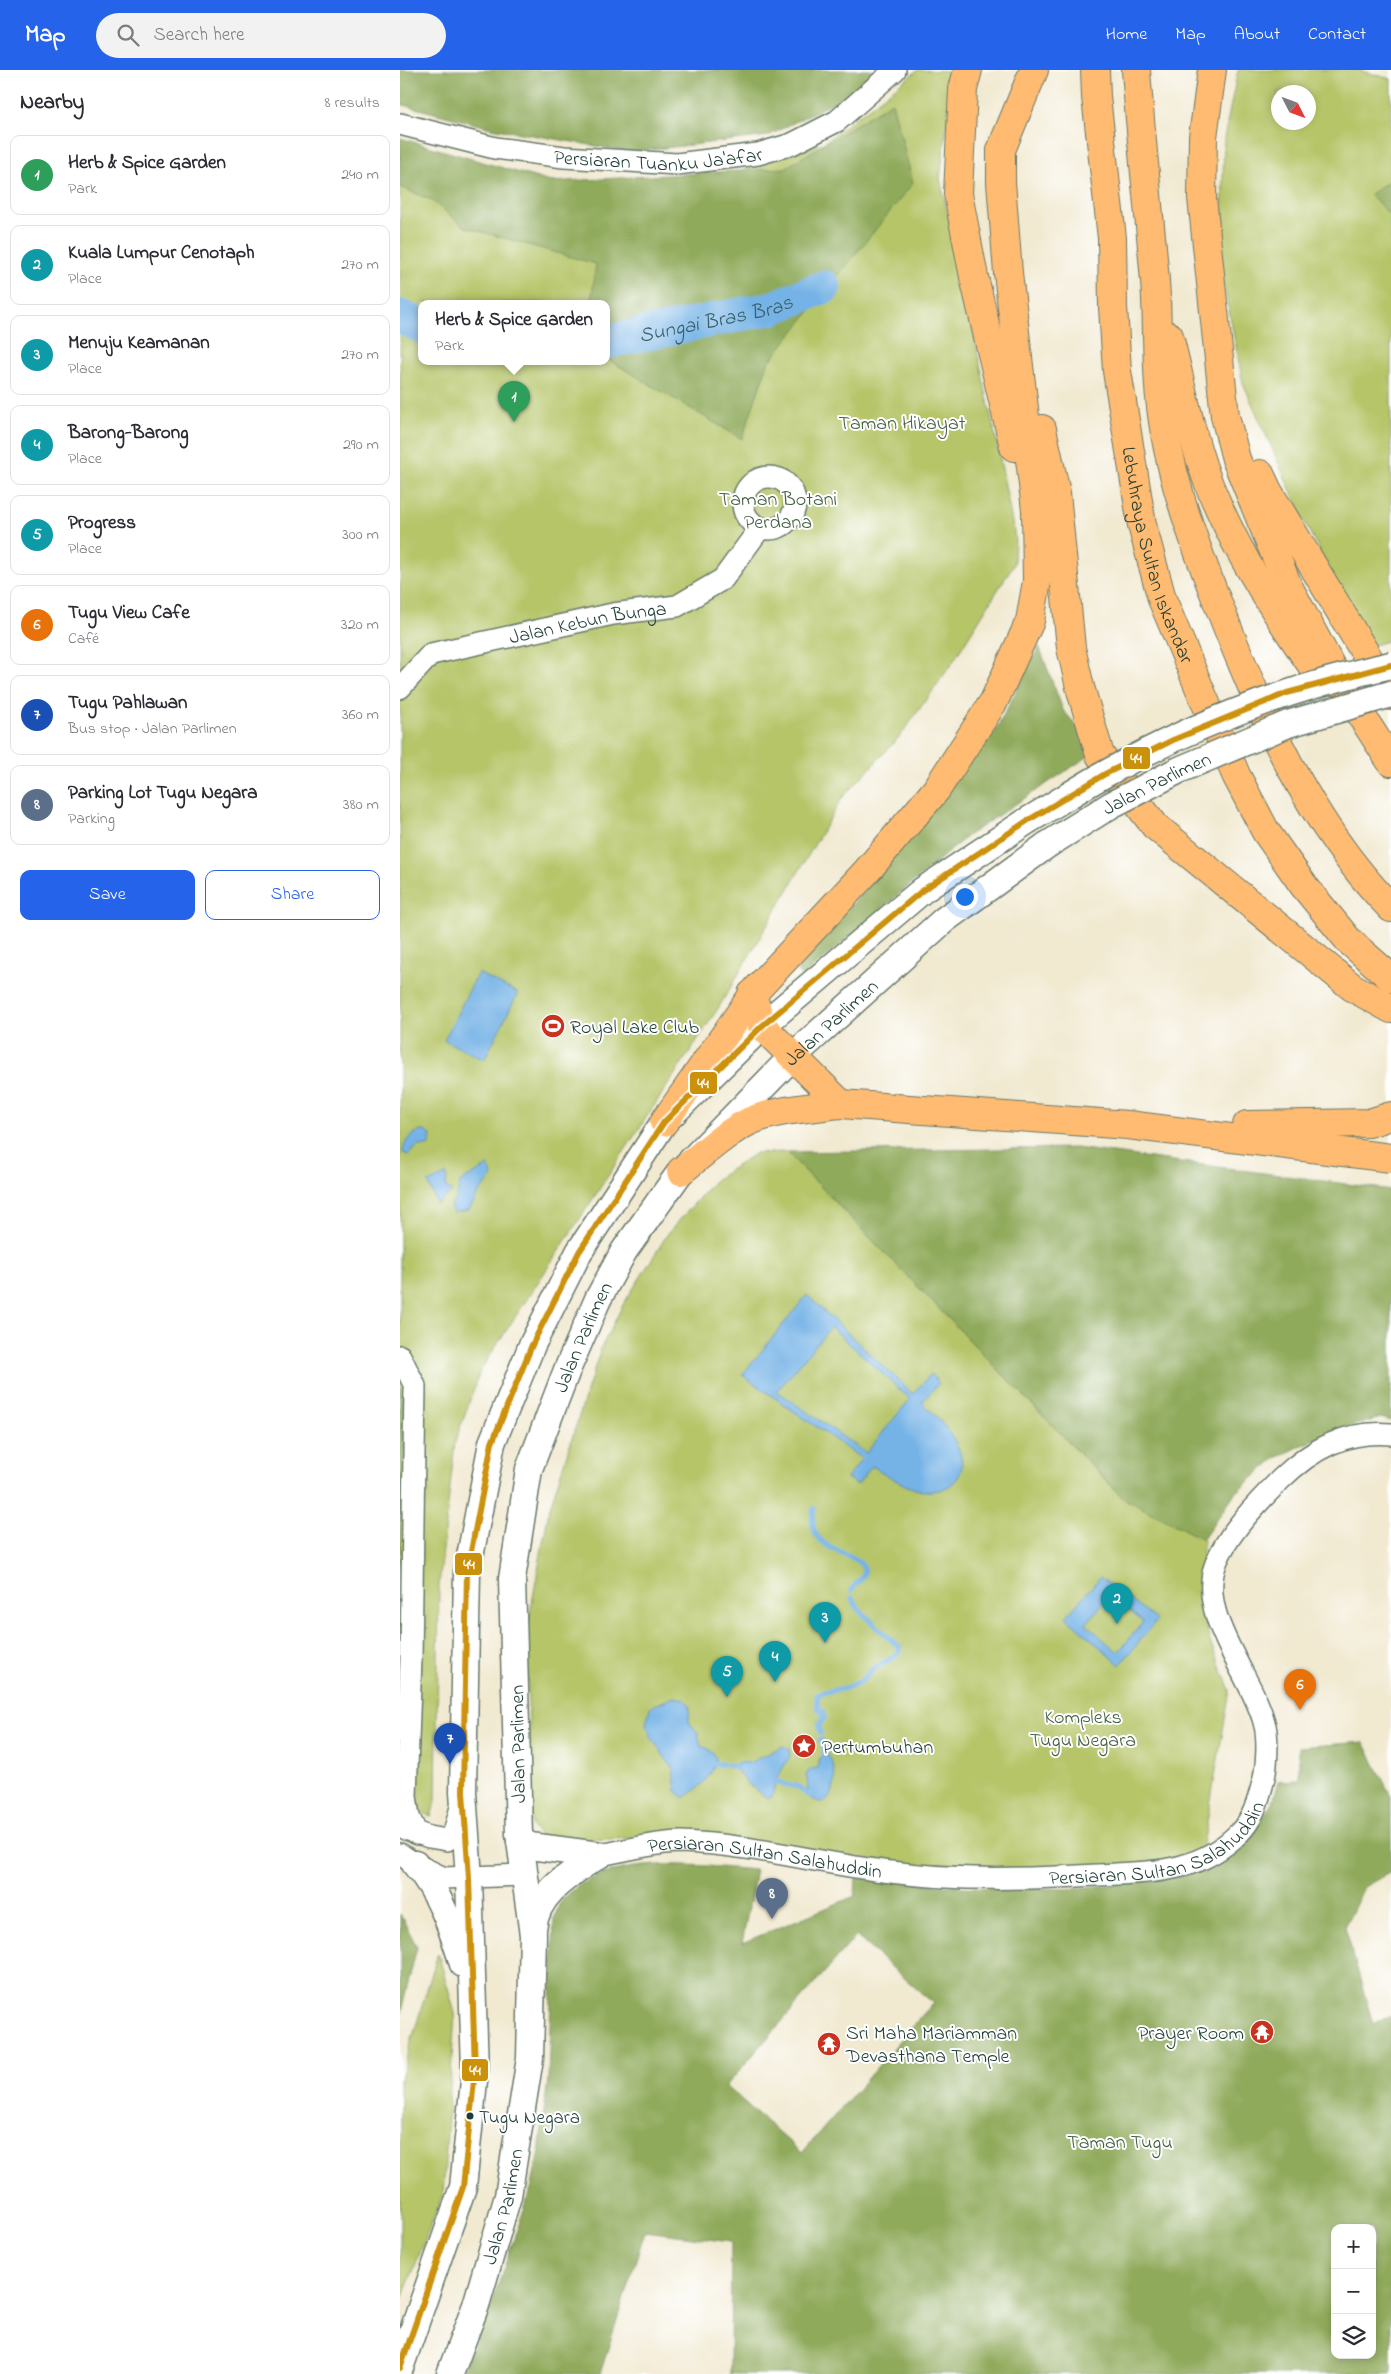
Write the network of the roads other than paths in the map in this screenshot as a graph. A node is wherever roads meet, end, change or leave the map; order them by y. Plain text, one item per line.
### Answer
1 (895, 70) edge
2 (968, 70) edge
3 (1034, 70) edge
4 (1095, 70) edge
5 (1136, 70) edge
6 (1148, 70) edge
7 (1212, 70) edge
8 (400, 124) edge
9 (1144, 180) junction
10 (1008, 273) junction
11 (1155, 282) junction
12 (1220, 378) junction
13 (1036, 510) junction
14 (760, 528) dead end
15 (1391, 665) edge
16 (400, 688) edge
17 (1391, 695) edge
18 (1391, 763) edge
19 (923, 890) junction
20 (1391, 908) edge
21 (944, 920) junction
22 (1391, 978) edge
23 (752, 994) junction
24 (1391, 1009) edge
25 (762, 1026) junction
26 (792, 1057) junction
27 (841, 1104) junction
28 (1391, 1116) edge
29 (664, 1122) junction
30 (1128, 1125) junction
31 (1391, 1158) edge
32 (681, 1171) junction
33 (400, 1356) edge
34 (1391, 1434) edge
35 (463, 1792) junction
36 (403, 1798) edge
37 (409, 1830) edge
38 (520, 1840) junction
39 (599, 1855) junction
40 (407, 1859) edge
41 (524, 1875) junction
42 (469, 1878) junction
43 (533, 1935) junction
44 (474, 2001) junction
45 (400, 2368) edge
46 (450, 2374) edge

1 - 8 street, Persiaran Tuanku Ja'afar
2 - 13 main road
3 - 10 main road
4 - 22 main road, Lebuhraya Sultan Iskandar
5 - 9 main road, Lebuhraya Sultan Iskandar
6 - 9 main road
7 - 12 main road
9 - 11 main road, Lebuhraya Sultan Iskandar
10 - 13 main road
10 - 24 main road
11 - 18 main road
11 - 20 main road, Lebuhraya Sultan Iskandar
12 - 17 main road
12 - 18 main road
13 - 23 main road
14 - 16 street, Jalan Kebun Bunga
15 - 19 street, Jalan Parlimen, bridge
17 - 21 street, Jalan Parlimen, bridge
19 - 21 street
19 - 25 street, Jalan Parlimen
21 - 26 street, Jalan Parlimen
23 - 25 main road
23 - 29 main road
25 - 26 main road
25 - 29 street, Jalan Parlimen
26 - 27 main road
26 - 32 street, Jalan Parlimen
27 - 30 main road
27 - 32 main road
28 - 30 main road
29 - 35 street, Jalan Parlimen
30 - 31 main road
32 - 38 street, Jalan Parlimen
33 - 36 street
34 - 39 street, Persiaran Sultan Salahuddin
35 - 37 street
35 - 42 street, Jalan Parlimen
36 - 37 street
38 - 39 street
38 - 41 street, Jalan Parlimen
39 - 43 street
40 - 42 street
40 - 44 street
41 - 42 street
41 - 43 street, Jalan Parlimen
42 - 44 street, Jalan Parlimen
43 - 46 street, Jalan Parlimen
44 - 45 street, Jalan Parlimen

